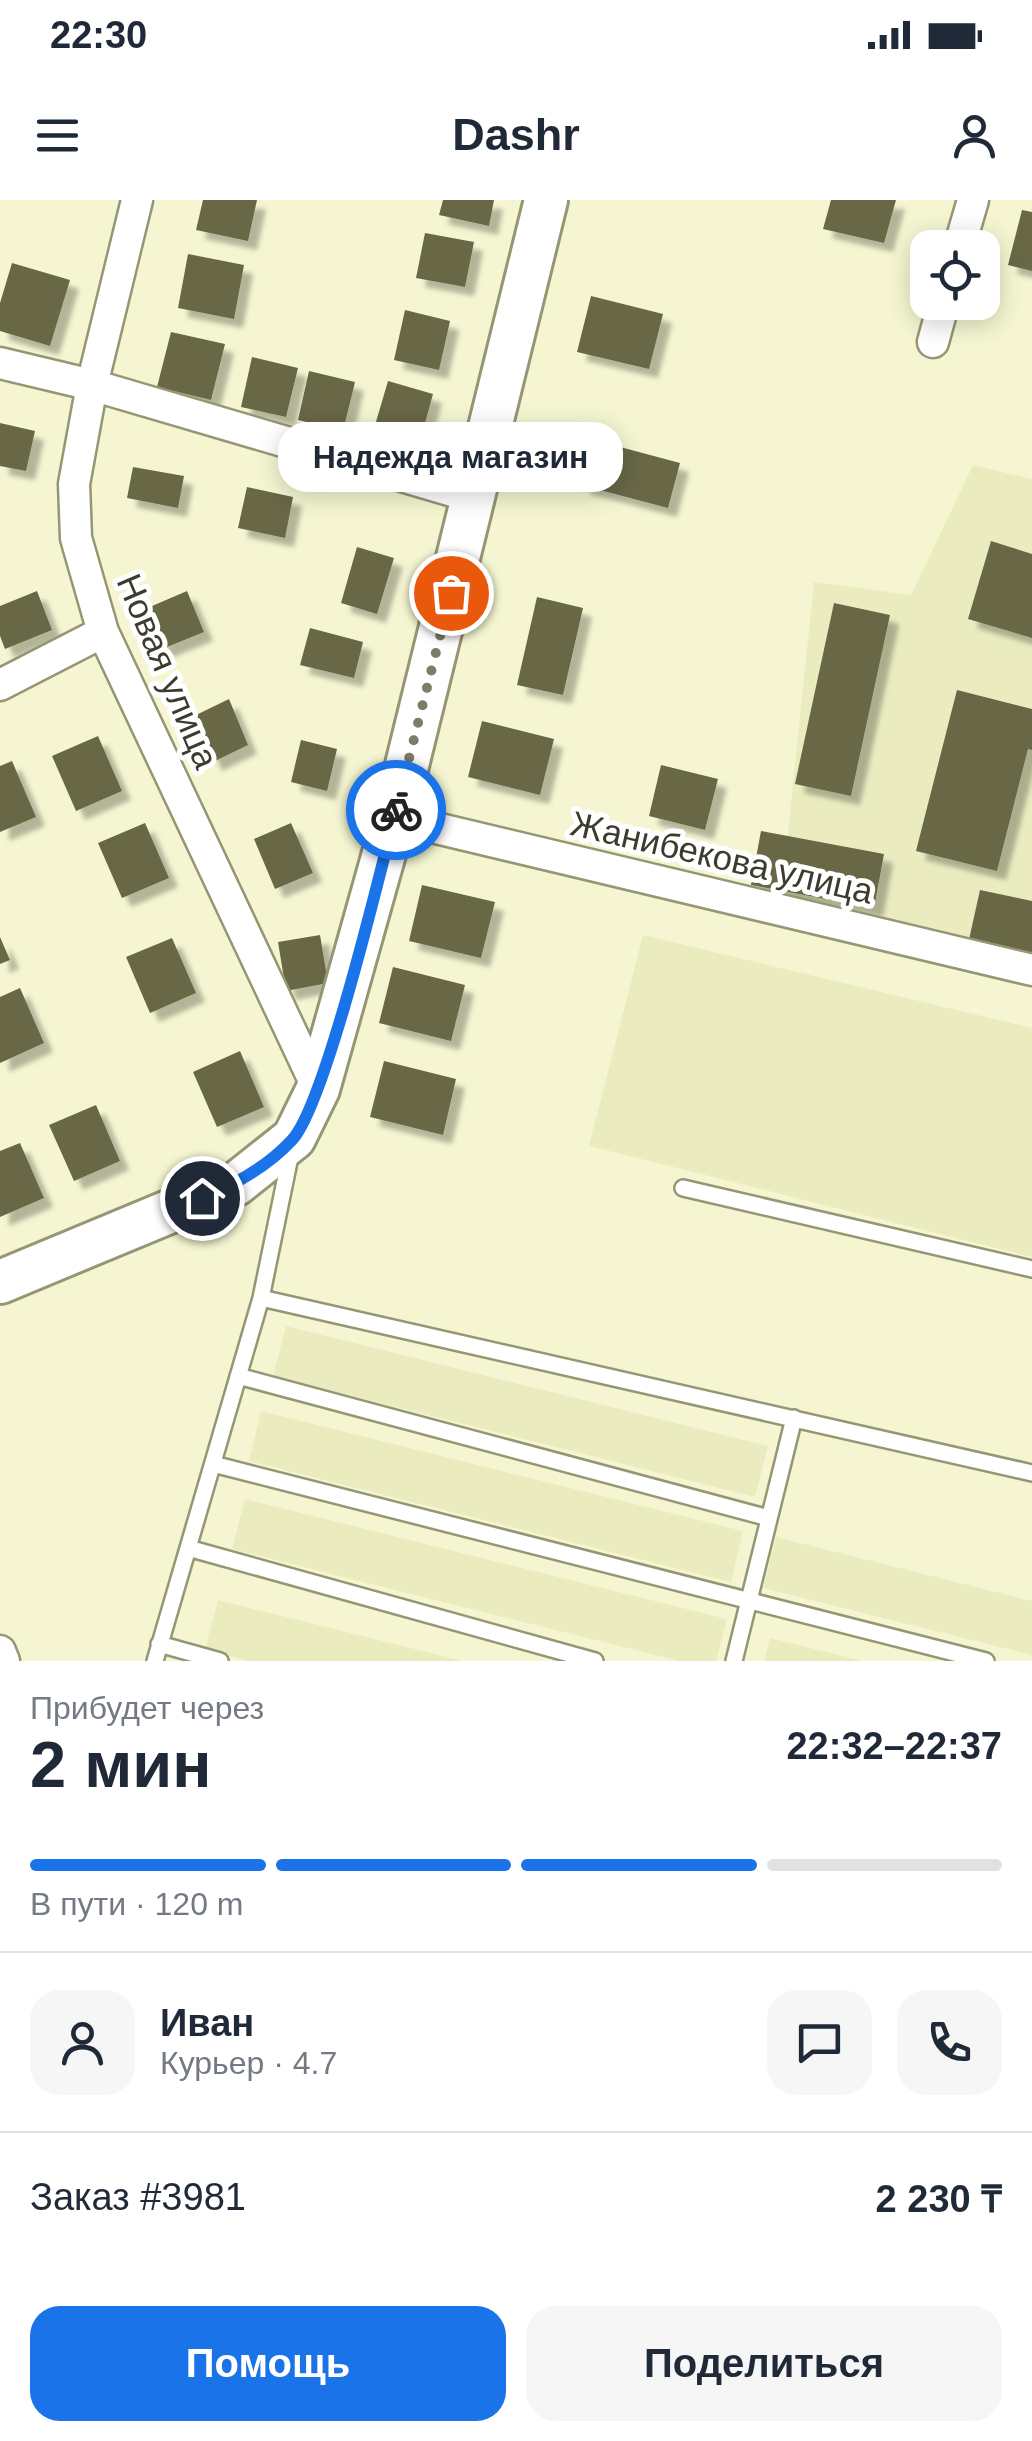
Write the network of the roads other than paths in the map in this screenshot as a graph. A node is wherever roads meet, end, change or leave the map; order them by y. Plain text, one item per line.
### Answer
1 (137, 200) edge
2 (546, 200) edge
3 (973, 200) edge
4 (965, 230) edge
5 (939, 320) edge
6 (932, 342) dead end
7 (0, 363) edge
8 (92, 385) junction
9 (473, 497) junction
10 (103, 632) junction
11 (0, 685) edge
12 (394, 818) junction
13 (1032, 970) edge
14 (318, 1089) junction
15 (294, 1138) junction
16 (683, 1188) dead end
17 (1032, 1268) edge
18 (0, 1282) edge
19 (261, 1298) junction
20 (238, 1376) junction
21 (794, 1418) junction
22 (213, 1464) junction
23 (1032, 1472) edge
24 (770, 1518) junction
25 (188, 1548) junction
26 (748, 1602) junction
27 (0, 1652) edge
28 (158, 1653) edge
29 (4, 1661) edge
30 (220, 1661) edge
31 (594, 1661) edge
32 (734, 1661) edge
33 (986, 1661) edge

1 - 8 street, Новая улица
2 - 9 main road
3 - 4 street
5 - 6 street
7 - 8 street
8 - 9 street
8 - 10 street, Новая улица
9 - 12 main road
10 - 11 street
10 - 14 street, Новая улица
12 - 13 street, Жанибекова улица
12 - 14 main road
14 - 15 main road
15 - 18 main road
15 - 19 lane
16 - 17 lane
19 - 20 lane
19 - 21 lane
20 - 22 lane
20 - 24 lane
21 - 23 lane
21 - 24 lane
22 - 25 lane
22 - 26 lane
24 - 26 lane
25 - 28 lane
25 - 31 lane
26 - 32 lane
26 - 33 lane
27 - 29 street
28 - 30 lane

